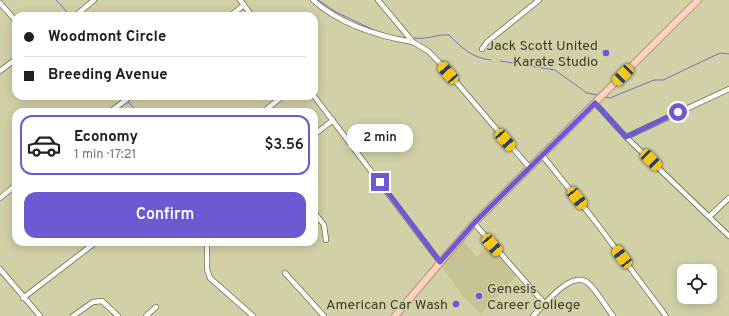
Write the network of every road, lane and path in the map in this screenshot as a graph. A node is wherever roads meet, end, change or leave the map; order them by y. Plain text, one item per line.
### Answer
1 (94, 0) edge
2 (240, 0) edge
3 (313, 0) edge
4 (378, 0) edge
5 (539, 0) edge
6 (698, 0) edge
7 (0, 3) edge
8 (244, 5) junction
9 (80, 12) edge
10 (235, 12) edge
11 (249, 12) edge
12 (12, 16) edge
13 (414, 42) junction
14 (482, 49) dead end
15 (12, 62) edge
16 (0, 71) edge
17 (729, 89) edge
18 (126, 100) edge
19 (278, 100) edge
20 (317, 100) edge
21 (595, 103) junction
22 (115, 108) edge
23 (268, 108) edge
24 (333, 120) junction
25 (318, 132) edge
26 (626, 137) junction
27 (542, 155) junction
28 (529, 167) junction
29 (12, 188) edge
30 (0, 198) edge
31 (729, 198) edge
32 (710, 216) junction
33 (318, 217) edge
34 (474, 224) junction
35 (729, 236) edge
36 (326, 240) dead end
37 (91, 246) edge
38 (207, 246) edge
39 (440, 262) junction
40 (0, 269) edge
41 (285, 273) dead end
42 (23, 298) junction
43 (544, 304) junction
44 (156, 307) dead end
45 (40, 316) edge
46 (73, 316) edge
47 (118, 316) edge
48 (146, 316) edge
49 (253, 316) edge
50 (324, 316) edge
51 (395, 316) edge
52 (533, 316) edge
53 (613, 316) edge
54 (666, 316) edge

1 - 9 street
2 - 8 street
3 - 13 street
4 - 13 street
5 - 14 street
6 - 21 main road
7 - 12 street
8 - 10 street
8 - 11 street
13 - 28 street
15 - 16 street
17 - 26 street
18 - 22 street
19 - 23 street
20 - 24 street
21 - 26 street
21 - 27 main road
24 - 25 street
24 - 39 street
26 - 32 street
27 - 28 main road
27 - 54 street
28 - 34 main road
29 - 30 street
31 - 32 street
32 - 35 street
33 - 36 street
34 - 39 main road
34 - 43 street
37 - 42 street
38 - 49 street
39 - 51 main road
40 - 42 street
41 - 50 street
42 - 45 street
43 - 52 street
43 - 53 street
44 - 48 street
46 - 47 street

